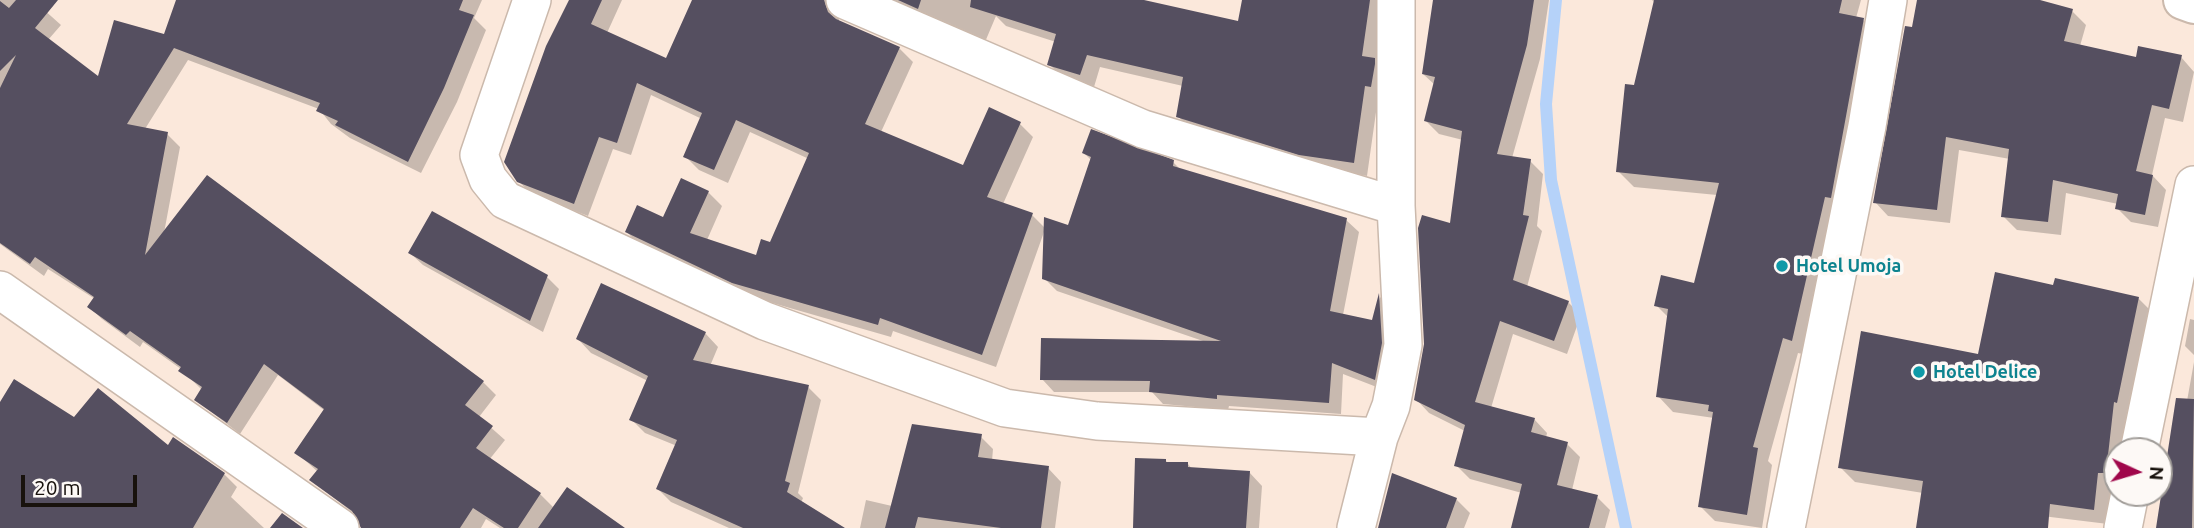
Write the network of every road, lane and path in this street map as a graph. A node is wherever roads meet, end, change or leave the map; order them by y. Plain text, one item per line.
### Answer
1 (532, 0) edge
2 (845, 0) edge
3 (1396, 0) edge
4 (1888, 0) edge
5 (2183, 0) edge
6 (2194, 4) edge
7 (2194, 186) edge
8 (1396, 206) junction
9 (0, 290) edge
10 (1379, 437) junction
11 (2142, 437) edge
12 (2127, 507) edge
13 (340, 528) edge
14 (1356, 528) edge
15 (1786, 528) edge
16 (2123, 528) edge

1 - 10 street
2 - 8 street
3 - 8 street
4 - 15 street
5 - 6 highway
7 - 11 street
8 - 10 street
9 - 13 street
10 - 14 street
12 - 16 street

